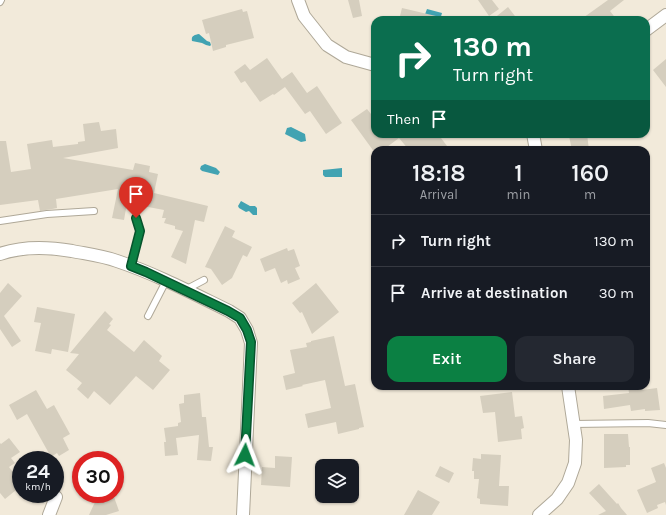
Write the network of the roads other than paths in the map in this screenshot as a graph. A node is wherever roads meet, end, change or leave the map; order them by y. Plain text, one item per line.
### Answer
1 (298, 0) edge
2 (666, 15) edge
3 (650, 27) edge
4 (371, 64) edge
5 (94, 211) dead end
6 (136, 218) dead end
7 (0, 221) edge
8 (0, 254) edge
9 (131, 266) junction
10 (204, 280) dead end
11 (166, 281) junction
12 (185, 290) junction
13 (148, 316) dead end
14 (569, 390) edge
15 (573, 424) junction
16 (666, 425) edge
17 (54, 503) edge
18 (49, 515) edge
19 (243, 515) edge
20 (539, 515) edge

1 - 4 street
2 - 3 street
5 - 7 lane
6 - 9 lane
8 - 9 street
9 - 11 street
10 - 12 lane
11 - 12 street
11 - 13 lane
12 - 19 street
14 - 15 street
15 - 16 lane
15 - 20 street
17 - 18 street

